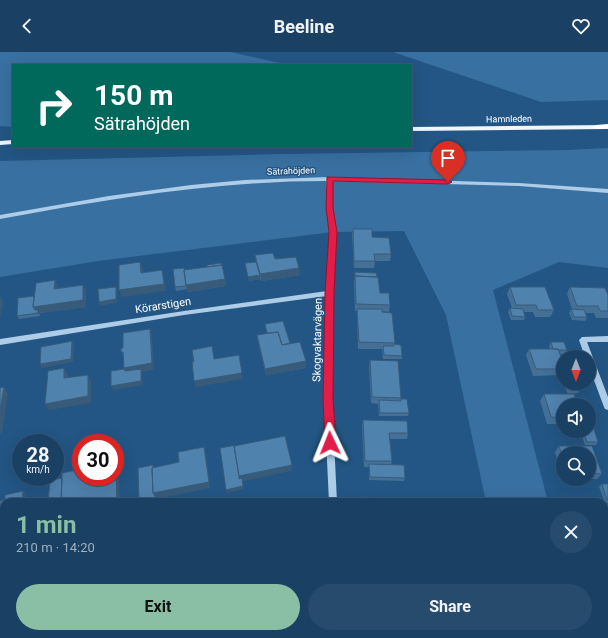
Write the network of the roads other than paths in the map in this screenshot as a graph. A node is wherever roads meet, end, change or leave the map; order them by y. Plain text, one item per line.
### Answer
1 (608, 126) edge
2 (596, 127) joint
3 (412, 129) edge
4 (0, 141) edge
5 (12, 141) edge
6 (329, 179) junction
7 (608, 192) edge
8 (0, 217) edge
9 (330, 293) junction
10 (608, 339) edge
11 (0, 342) edge
12 (586, 350) edge
13 (596, 375) edge
14 (608, 407) edge
15 (333, 498) edge

1 - 2 highway
2 - 3 main road, Hamnleden
4 - 5 main road
6 - 7 street, Sätrahöjden
6 - 8 street, Sätrahöjden
6 - 9 street, Skogvaktarvägen
9 - 11 street, Körarstigen
9 - 15 street, Skogvaktarvägen
10 - 12 street
13 - 14 street

